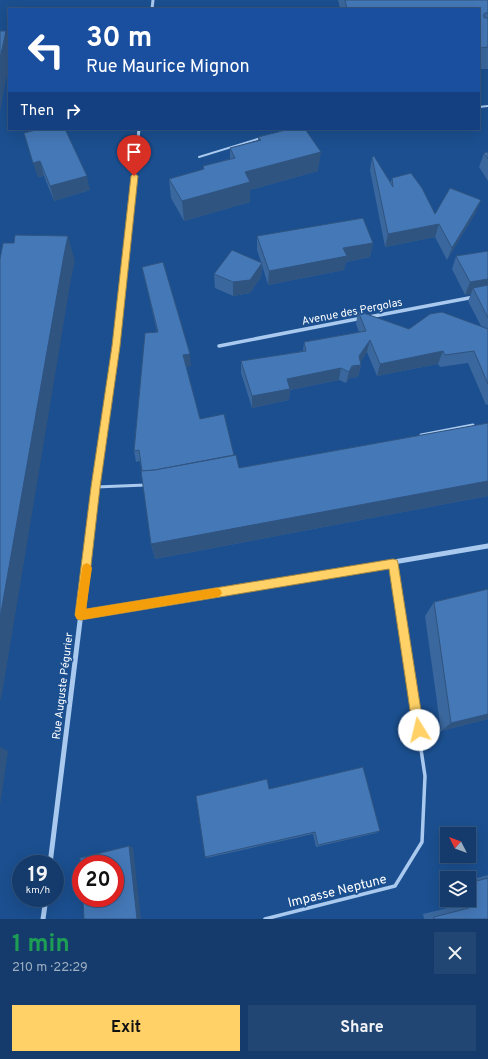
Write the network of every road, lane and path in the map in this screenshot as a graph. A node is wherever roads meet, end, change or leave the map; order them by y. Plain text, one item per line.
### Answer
1 (139, 130) edge
2 (263, 138) edge
3 (199, 157) dead end
4 (480, 296) edge
5 (219, 346) dead end
6 (473, 425) edge
7 (420, 436) edge
8 (150, 484) edge
9 (96, 487) junction
10 (488, 546) edge
11 (393, 563) junction
12 (81, 615) junction
13 (51, 855) edge
14 (45, 907) edge
15 (43, 919) edge
16 (265, 919) edge

1 - 9 street, Rue Auguste Pégurier
2 - 3 lane
4 - 5 street, Avenue des Pergolas
6 - 7 lane
8 - 9 lane
9 - 12 street, Rue Auguste Pégurier
10 - 11 street
11 - 12 street
11 - 16 lane, Impasse Neptune
12 - 13 street, Rue Auguste Pégurier
14 - 15 street

